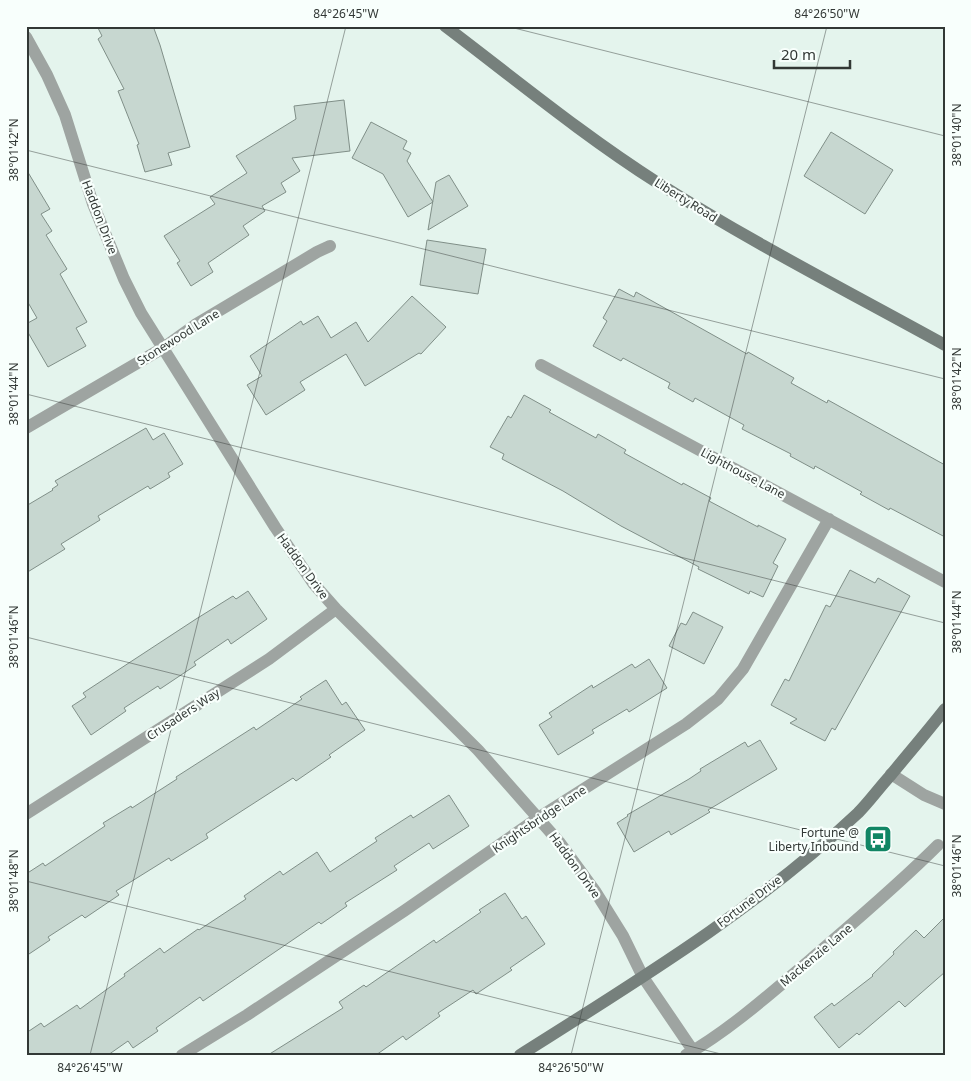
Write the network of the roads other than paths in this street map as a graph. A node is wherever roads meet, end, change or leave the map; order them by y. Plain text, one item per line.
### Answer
1 (445, 26) edge
2 (26, 37) edge
3 (330, 246) dead end
4 (945, 345) edge
5 (163, 348) junction
6 (541, 365) dead end
7 (26, 428) edge
8 (829, 519) junction
9 (945, 582) edge
10 (336, 609) junction
11 (945, 709) edge
12 (891, 774) junction
13 (945, 804) edge
14 (26, 814) edge
15 (538, 818) junction
16 (938, 845) dead end
17 (643, 977) junction
18 (691, 1053) edge
19 (182, 1055) edge
20 (520, 1055) edge

1 - 4 main road, Liberty Road
2 - 5 street, Haddon Drive
3 - 5 street, Stonewood Lane
5 - 7 street, Stonewood Lane
5 - 10 street, Haddon Drive
6 - 8 street, Lighthouse Lane
8 - 9 street, Lighthouse Lane
8 - 15 street, Knightsbridge Lane
10 - 14 street, Crusaders Way
10 - 15 street, Haddon Drive
11 - 12 main road, Fortune Drive
12 - 13 street
12 - 17 main road, Fortune Drive
15 - 17 street, Haddon Drive
15 - 19 street, Knightsbridge Lane
16 - 18 street, Mackenzie Lane
17 - 18 street, Haddon Drive
17 - 20 main road, Fortune Drive

